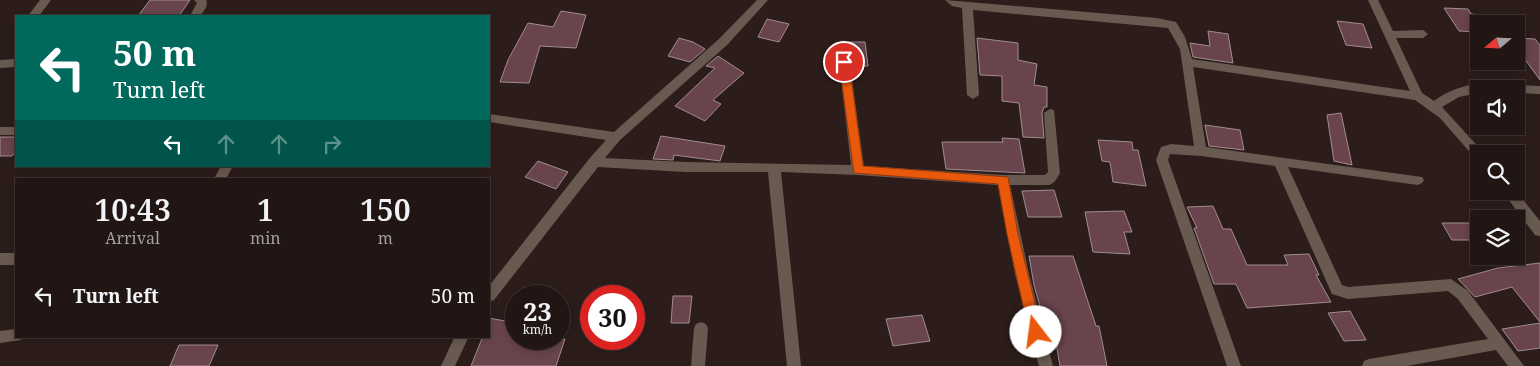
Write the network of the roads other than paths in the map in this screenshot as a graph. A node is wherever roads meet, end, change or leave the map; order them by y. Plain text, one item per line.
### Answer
1 (46, 0) edge
2 (199, 0) edge
3 (763, 0) edge
4 (950, 0) edge
5 (1373, 0) edge
6 (967, 6) junction
7 (34, 15) edge
8 (196, 15) edge
9 (1423, 34) dead end
10 (1390, 35) junction
11 (842, 44) dead end
12 (1186, 62) junction
13 (15, 63) edge
14 (0, 64) edge
15 (1525, 89) edge
16 (1470, 90) edge
17 (1540, 90) edge
18 (973, 95) dead end
19 (1418, 96) junction
20 (1435, 106) junction
21 (1050, 113) dead end
22 (490, 118) edge
23 (0, 131) edge
24 (15, 131) edge
25 (616, 137) junction
26 (1471, 145) edge
27 (1201, 151) junction
28 (1279, 161) junction
29 (593, 162) junction
30 (774, 167) junction
31 (858, 170) junction
32 (1004, 180) junction
33 (1418, 180) dead end
34 (1515, 200) edge
35 (1539, 230) edge
36 (0, 259) edge
37 (15, 259) edge
38 (490, 295) edge
39 (701, 328) dead end
40 (15, 335) edge
41 (0, 337) edge
42 (461, 338) edge
43 (1500, 343) junction
44 (448, 366) edge
45 (698, 366) edge
46 (794, 366) edge
47 (1046, 366) edge
48 (1234, 366) edge
49 (1369, 366) edge
50 (1517, 366) edge

1 - 7 street
2 - 8 street
3 - 25 street
4 - 6 street
5 - 10 street
6 - 12 street
6 - 18 street
9 - 10 street
10 - 19 street
11 - 31 street
12 - 19 street
12 - 27 street
13 - 14 street
15 - 17 street
16 - 20 street
19 - 20 street
20 - 26 street
21 - 32 street
22 - 25 street
23 - 24 street
25 - 29 street
27 - 28 street
27 - 48 street
28 - 33 street
28 - 43 street
29 - 30 street
29 - 38 street
30 - 31 street
30 - 46 street
31 - 32 street
32 - 47 street
34 - 35 street
36 - 37 street
39 - 45 street
40 - 41 street
42 - 44 street
43 - 49 street
43 - 50 street

